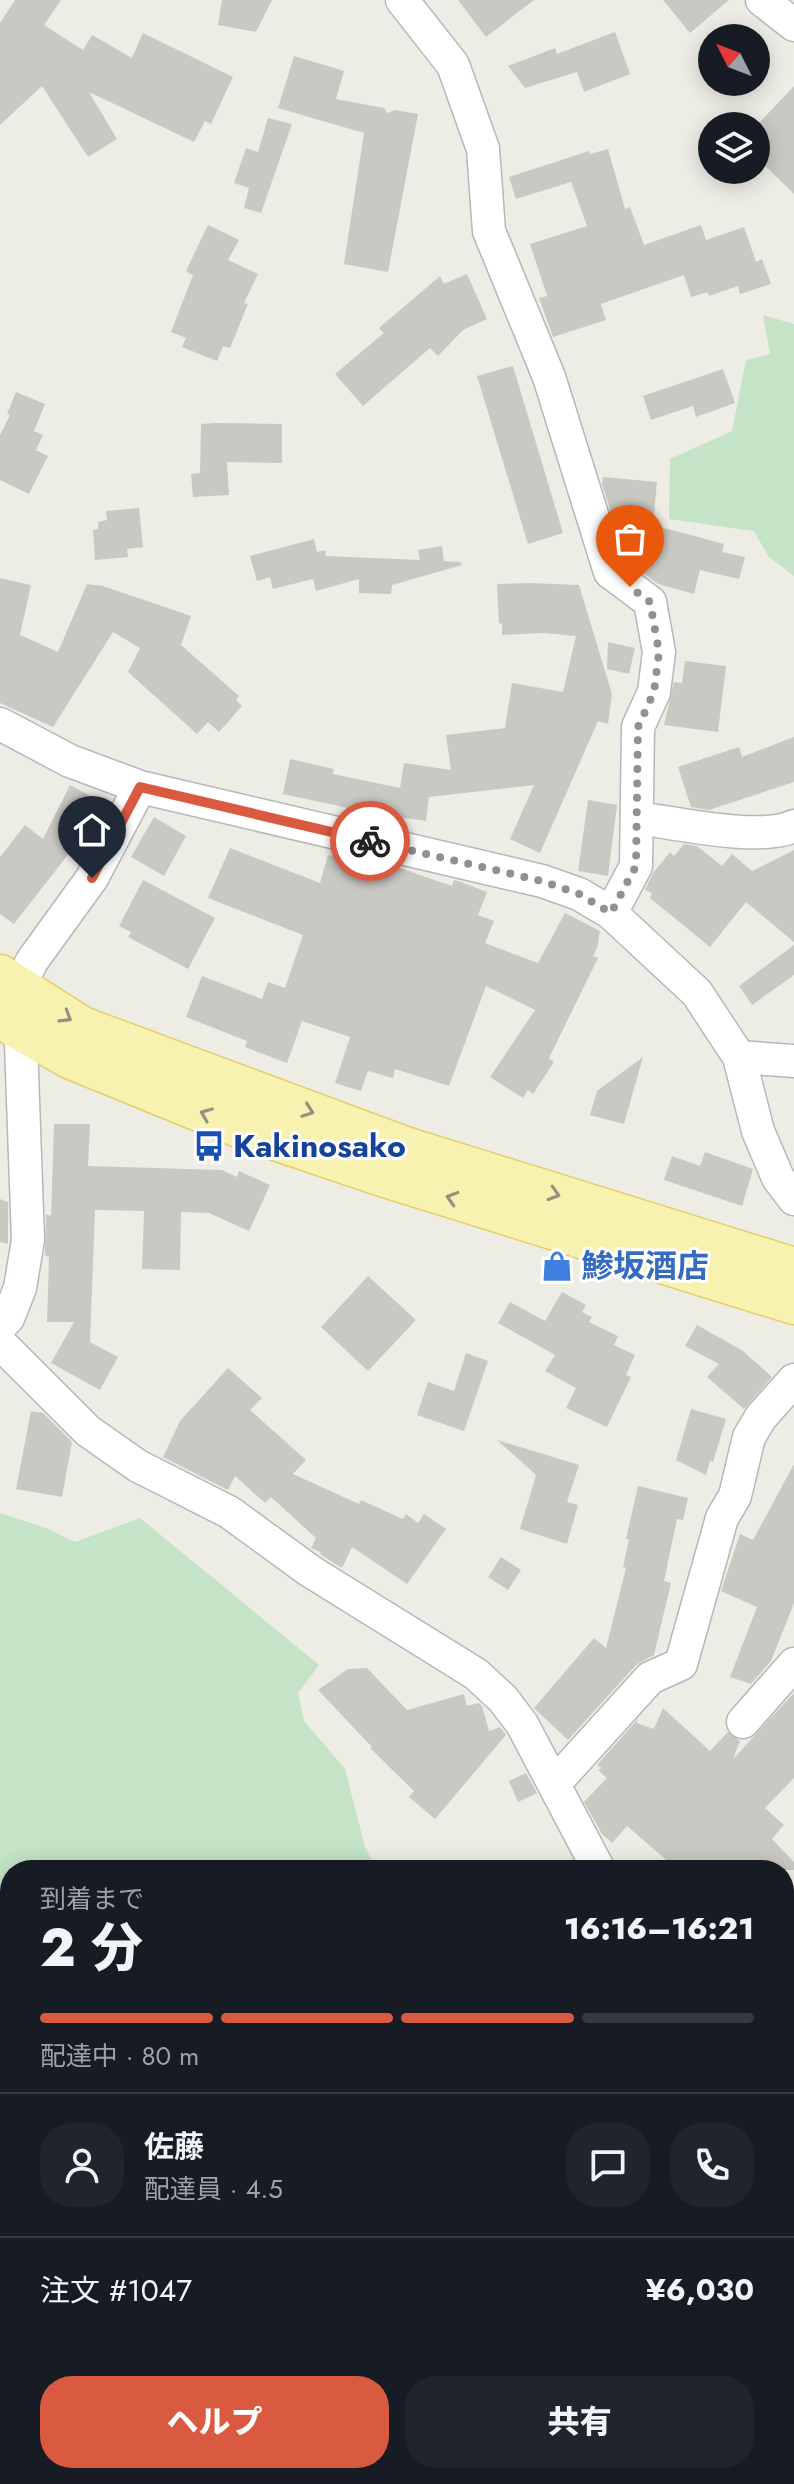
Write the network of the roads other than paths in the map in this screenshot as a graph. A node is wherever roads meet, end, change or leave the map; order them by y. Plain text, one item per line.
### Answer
1 (402, 0) edge
2 (762, 0) edge
3 (794, 25) edge
4 (0, 724) edge
5 (140, 787) junction
6 (638, 818) junction
7 (794, 826) edge
8 (611, 913) junction
9 (10, 1003) edge
10 (739, 1057) junction
11 (794, 1061) edge
12 (794, 1199) edge
13 (794, 1268) edge
14 (794, 1304) edge
15 (0, 1326) edge
16 (0, 1343) edge
17 (794, 1380) edge
18 (794, 1664) edge
19 (743, 1722) dead end
20 (555, 1783) junction
21 (594, 1860) edge

1 - 6 street
2 - 3 street
4 - 5 street
5 - 8 street
5 - 9 street
6 - 7 street
6 - 8 street
8 - 10 street
9 -> 13 main road
14 -> 9 main road
9 - 15 street
10 - 11 street
10 - 12 street
16 - 20 street
17 - 20 street
18 - 19 street
20 - 21 street

